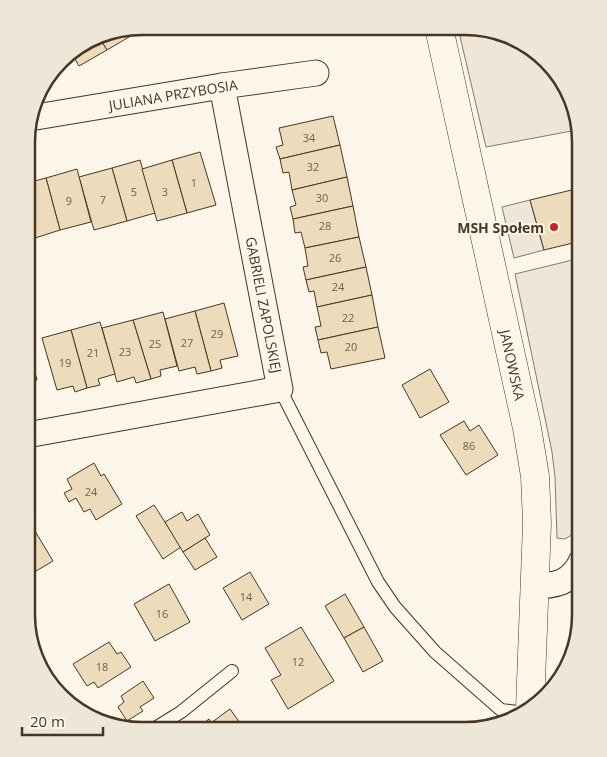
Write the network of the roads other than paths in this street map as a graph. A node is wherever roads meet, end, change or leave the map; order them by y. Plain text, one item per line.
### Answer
1 (441, 35) edge
2 (316, 73) dead end
3 (222, 86) junction
4 (39, 117) edge
5 (280, 389) junction
6 (35, 434) edge
7 (534, 586) junction
8 (572, 589) edge
9 (232, 671) dead end
10 (530, 699) edge
11 (511, 711) edge
12 (165, 722) edge

1 - 7 street, JANOWSKA
2 - 3 street, JULIANA PRZYBOSIA
3 - 4 street, JULIANA PRZYBOSIA
3 - 5 street, GABRIELI ZAPOLSKIEJ
5 - 6 street, GABRIELI ZAPOLSKIEJ
5 - 11 lane
7 - 8 street
7 - 10 street, JANOWSKA
9 - 12 lane

